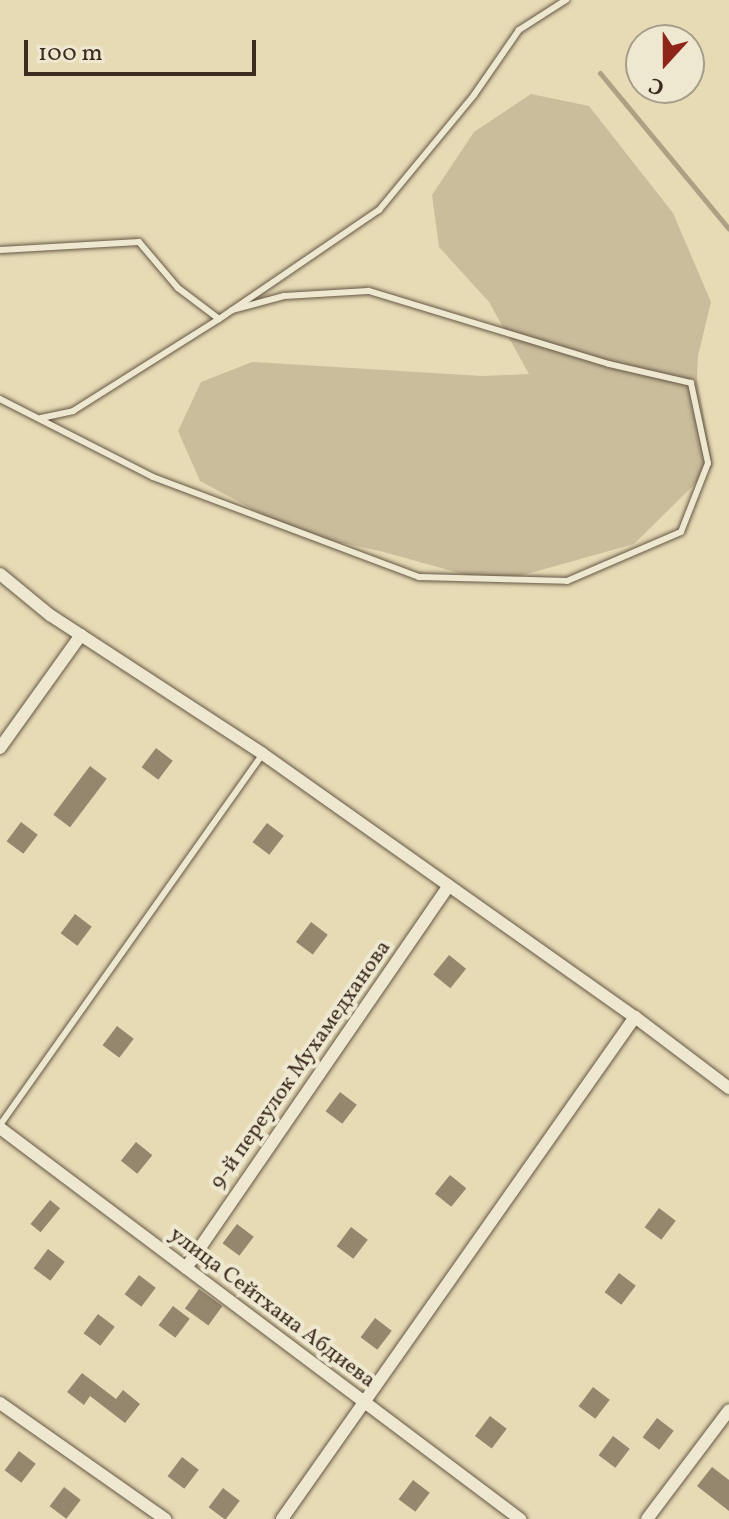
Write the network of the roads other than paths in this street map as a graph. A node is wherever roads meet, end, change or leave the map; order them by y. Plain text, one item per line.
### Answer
1 (566, 0) edge
2 (0, 250) edge
3 (232, 310) junction
4 (219, 319) junction
5 (0, 399) edge
6 (41, 418) junction
7 (0, 574) edge
8 (81, 635) junction
9 (0, 748) edge
10 (263, 754) junction
11 (449, 886) junction
12 (635, 1017) junction
13 (729, 1088) edge
14 (0, 1126) edge
15 (186, 1268) junction
16 (364, 1402) junction
17 (0, 1403) edge
18 (729, 1410) edge
19 (165, 1519) edge
20 (282, 1519) edge
21 (520, 1519) edge
22 (647, 1519) edge

1 - 3 lane
2 - 4 lane
3 - 4 lane
3 - 6 lane
4 - 6 lane
5 - 6 lane
7 - 8 street
8 - 9 street
8 - 10 street
10 - 11 street
10 - 14 lane
11 - 12 street
11 - 15 street, 9-й переулок Мухамедханова
12 - 13 street
12 - 16 street
14 - 15 street, улица Сейтхана Абдиева
15 - 16 street, улица Сейтхана Абдиева
16 - 20 street
16 - 21 street, улица Сейтхана Абдиева
17 - 19 street
18 - 22 street

